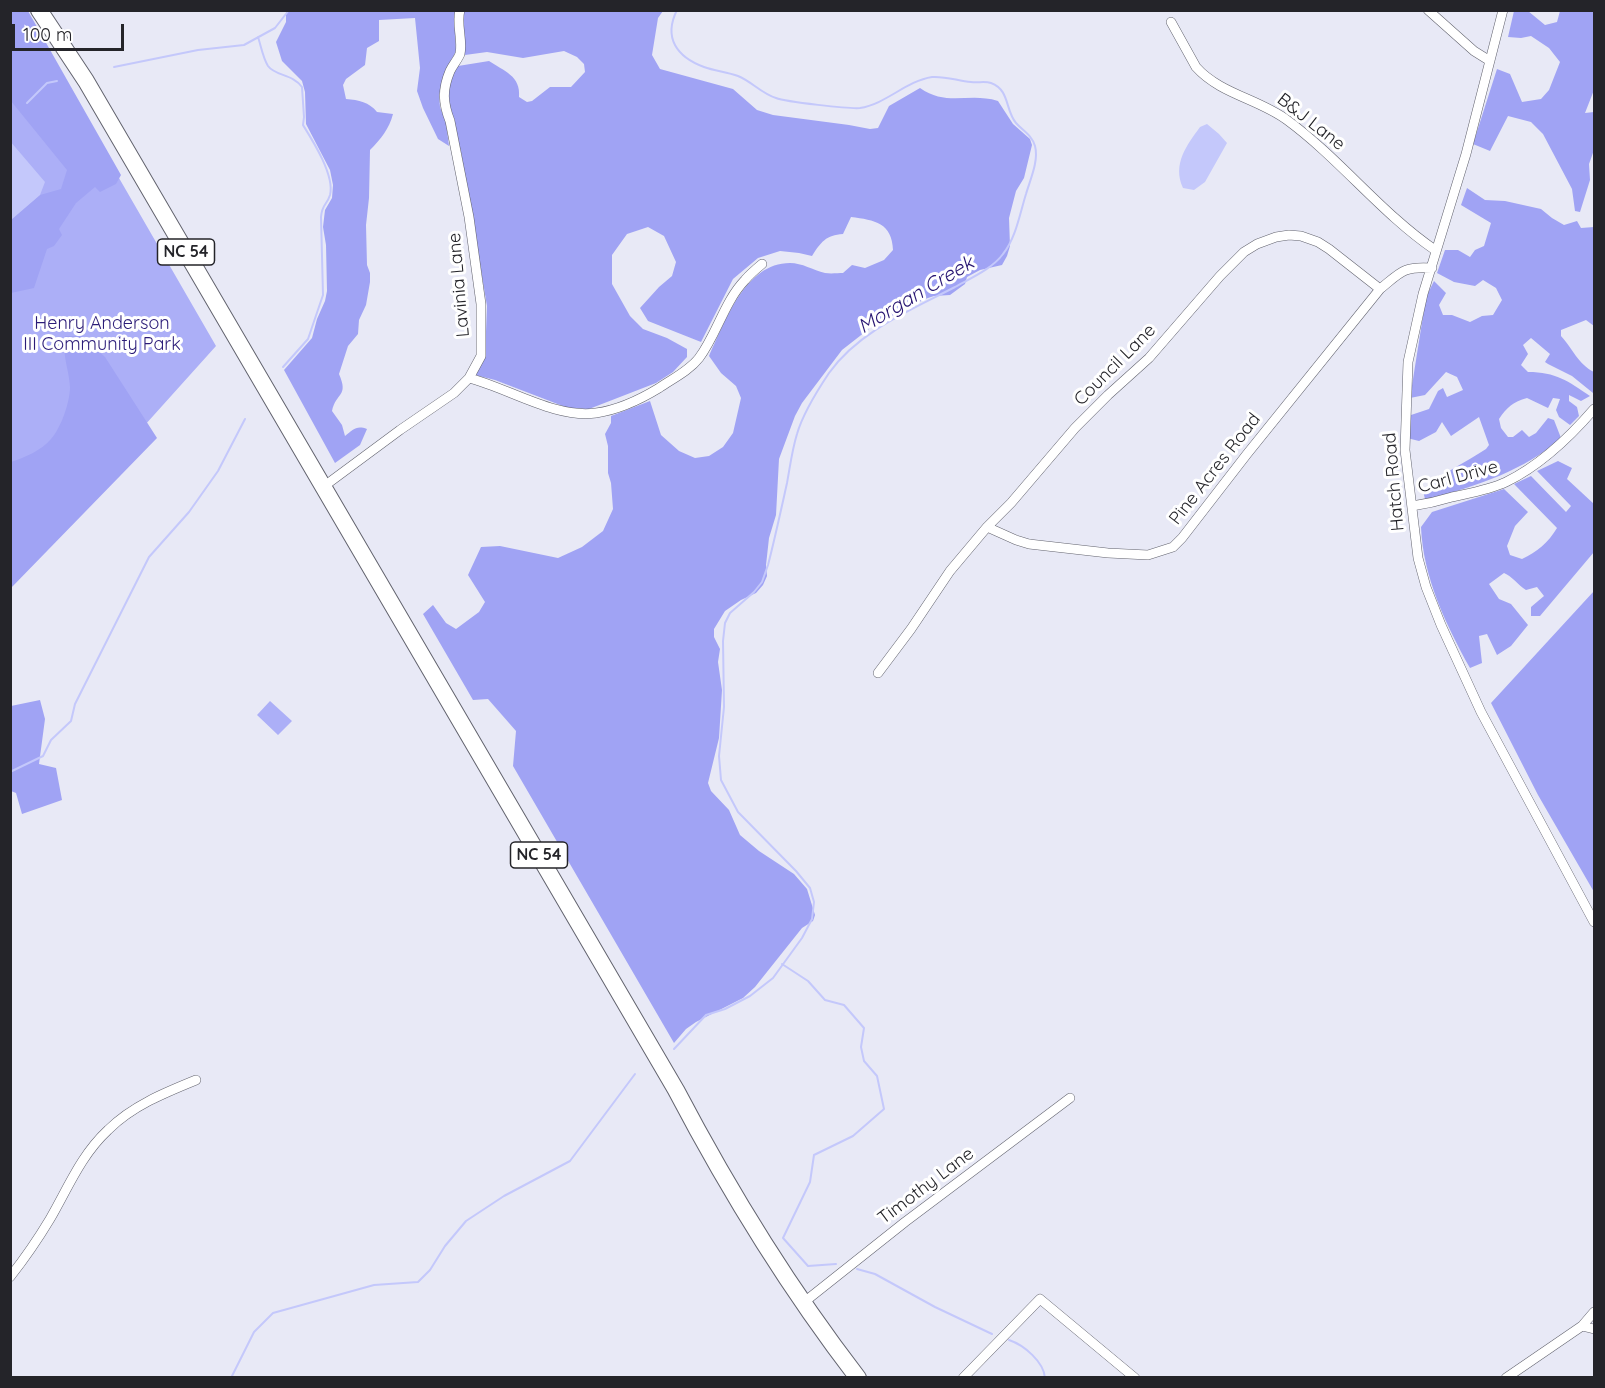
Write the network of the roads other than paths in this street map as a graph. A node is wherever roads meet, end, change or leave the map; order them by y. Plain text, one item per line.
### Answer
1 (39, 10) edge
2 (50, 10) edge
3 (460, 10) edge
4 (1428, 10) edge
5 (1503, 10) edge
6 (1171, 22) dead end
7 (1490, 61) junction
8 (86, 81) junction
9 (1435, 250) junction
10 (762, 264) dead end
11 (1432, 268) junction
12 (1380, 289) junction
13 (469, 378) junction
14 (1594, 409) edge
15 (323, 487) junction
16 (1412, 506) junction
17 (987, 526) junction
18 (878, 673) dead end
19 (1594, 920) edge
20 (196, 1080) dead end
21 (1070, 1098) dead end
22 (10, 1276) edge
23 (802, 1303) junction
24 (1594, 1312) edge
25 (1582, 1326) junction
26 (1594, 1329) edge
27 (858, 1377) edge
28 (963, 1377) edge
29 (1135, 1377) edge
30 (1506, 1377) edge

1 - 8 highway, NC 54
2 - 8 highway, NC 54
3 - 13 street, Lavinia Lane
4 - 7 street
5 - 7 street, Hatch Road
6 - 9 street, B&J Lane
7 - 9 street, Hatch Road
8 - 15 highway, NC 54
9 - 11 street, Hatch Road
10 - 13 street
11 - 12 street
11 - 16 street, Hatch Road
12 - 17 street, Pine Acres Road
12 - 17 street, Council Lane
13 - 15 street, Lavinia Lane
14 - 16 street, Carl Drive
15 - 23 highway, NC 54
16 - 19 street, Hatch Road
17 - 18 street, Council Lane
20 - 22 street
21 - 23 street, Timothy Lane
23 - 27 highway, NC 54
24 - 25 street
25 - 26 street
25 - 30 street
28 - 29 street

